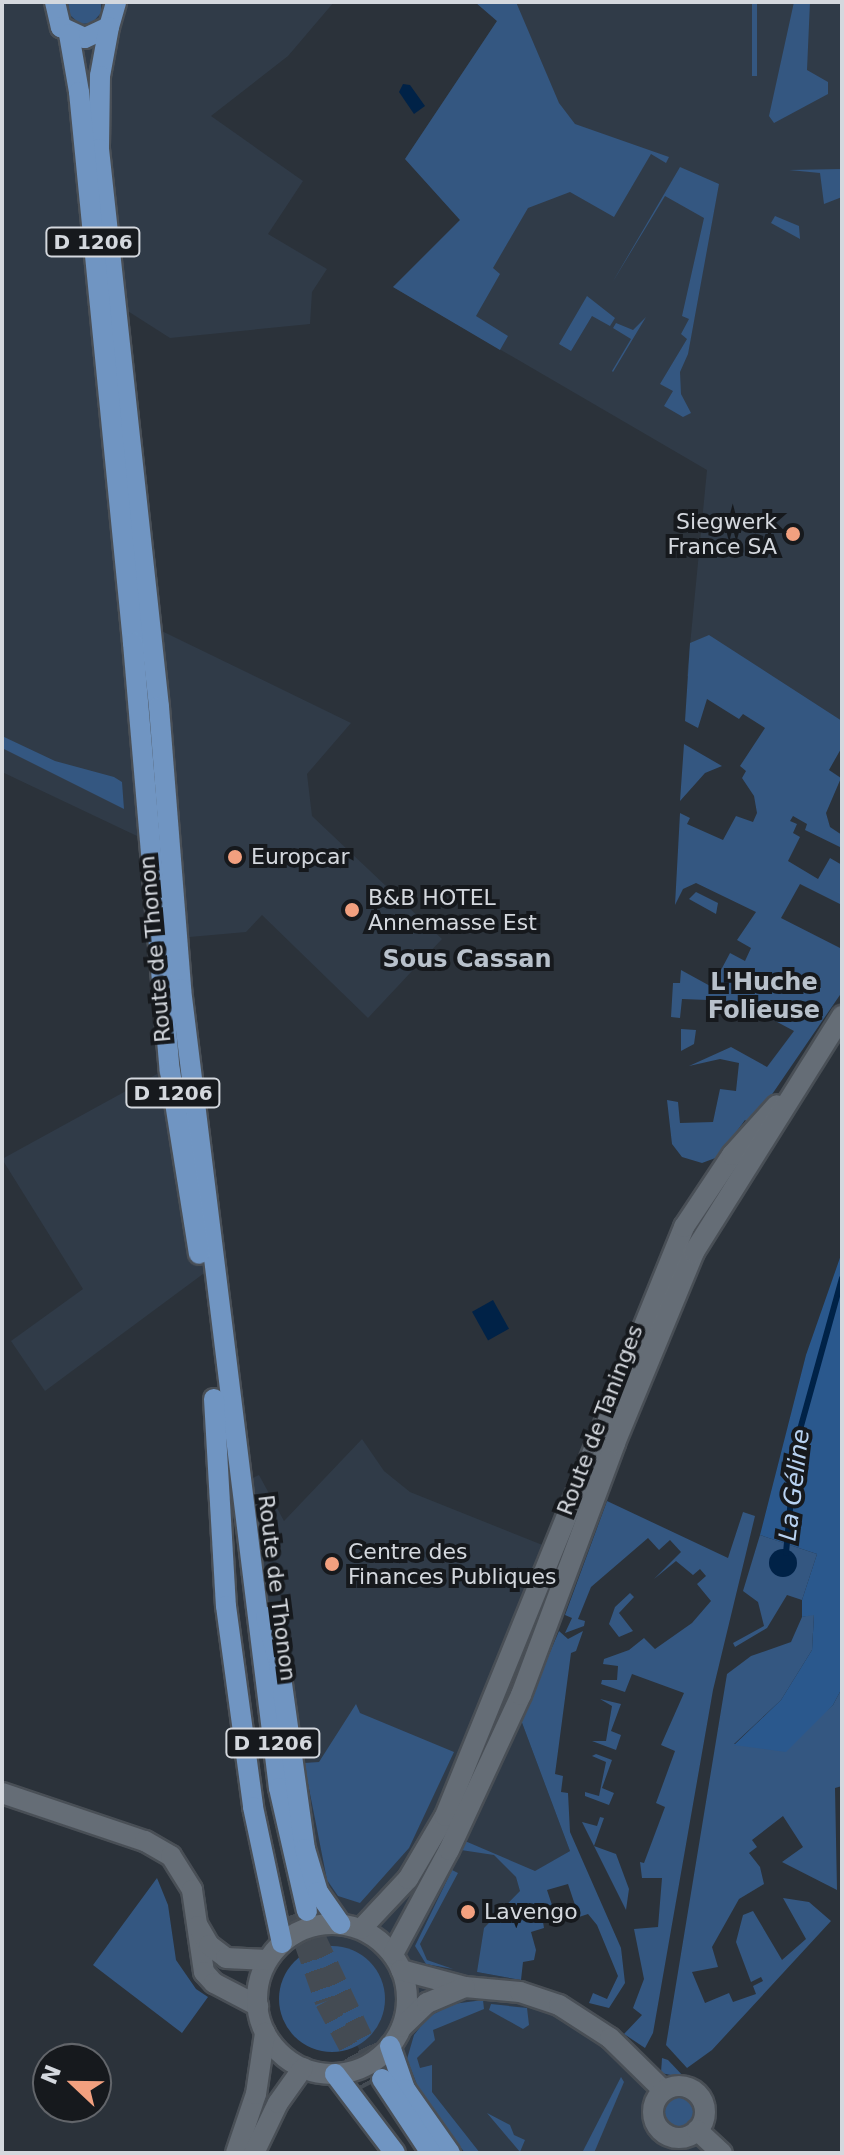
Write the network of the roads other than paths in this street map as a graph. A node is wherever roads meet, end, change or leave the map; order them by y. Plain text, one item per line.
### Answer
1 (55, 2) edge
2 (116, 2) edge
3 (109, 27) junction
4 (69, 34) junction
5 (144, 785) junction
6 (168, 799) junction
7 (842, 1016) edge
8 (793, 1088) junction
9 (214, 1399) junction
10 (554, 1550) junction
11 (251, 1573) junction
12 (549, 1625) junction
13 (2, 1793) edge
14 (340, 1924) junction
15 (198, 1926) junction
16 (361, 1929) junction
17 (282, 1943) junction
18 (267, 1960) junction
19 (397, 1962) junction
20 (465, 1987) junction
21 (258, 2006) junction
22 (265, 2033) junction
23 (396, 2037) junction
24 (303, 2068) junction
25 (335, 2074) junction
26 (663, 2090) junction
27 (697, 2130) junction
28 (236, 2153) edge
29 (254, 2153) edge
30 (395, 2153) edge
31 (415, 2153) edge
32 (431, 2153) edge
33 (450, 2153) edge
34 (722, 2153) edge

1 - 4 main road, Route de Thonon
2 - 3 main road, Route de Thonon
3 - 4 main road
3 - 6 main road, Route de Thonon / D 1206
4 - 5 main road, Route de Thonon / D 1206
5 - 6 main road
5 - 9 main road, Route de Thonon / D 1206
6 - 11 main road, Route de Thonon / D 1206
7 - 8 main road, Route de Taninges
8 - 10 main road, Route de Taninges
8 - 12 main road, Route de Taninges
9 - 11 main road, Route de Thonon / D 1206
9 - 17 main road
10 - 12 main road
10 - 16 main road, Route de Taninges
11 - 14 main road
12 - 19 main road, Route de Taninges
13 - 15 main road
14 - 16 main road
14 - 17 main road
15 - 18 main road
15 - 21 main road
16 - 19 main road
17 - 18 main road
18 - 21 main road
19 - 20 main road
19 - 23 main road
20 - 23 main road
20 - 26 main road
21 - 22 main road
22 - 24 main road
22 - 28 main road
23 - 25 main road
23 - 33 main road
24 - 25 main road
24 - 29 main road
25 - 30 main road
26 - 27 main road
26 - 27 main road
27 - 34 main road
31 - 32 main road

